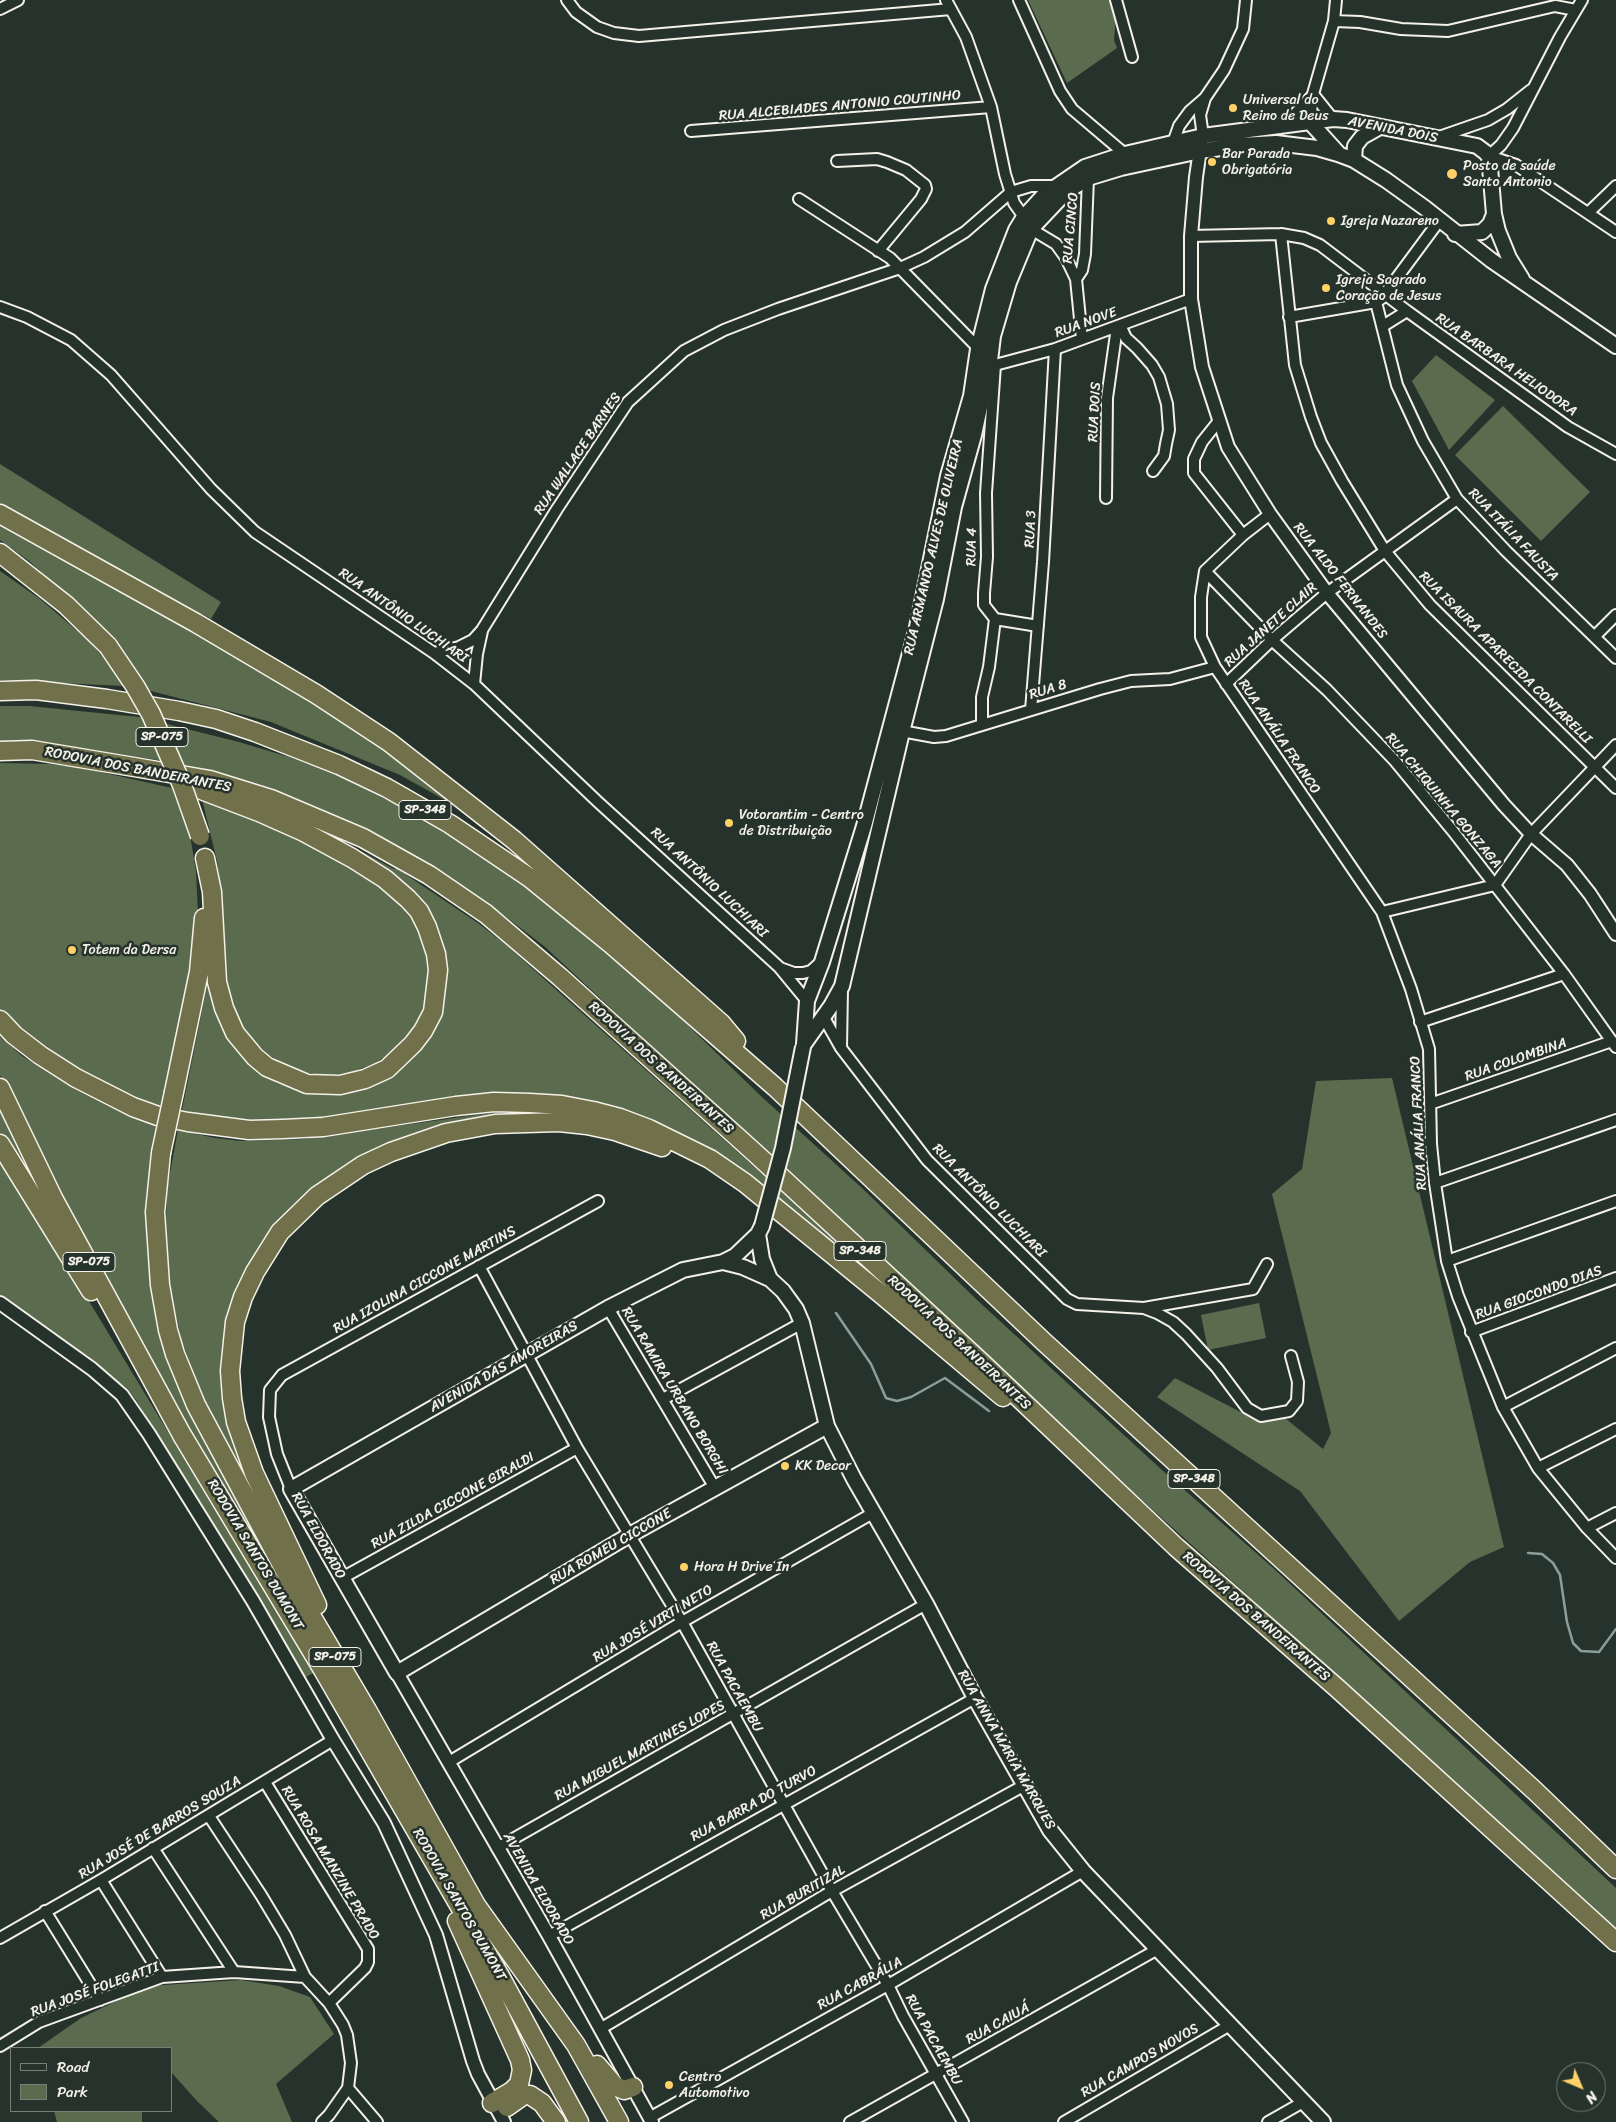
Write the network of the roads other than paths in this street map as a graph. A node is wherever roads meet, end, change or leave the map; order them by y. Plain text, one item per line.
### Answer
1 (18, 0) edge
2 (567, 0) edge
3 (1019, 0) edge
4 (1116, 0) edge
5 (1246, 0) edge
6 (1336, 0) edge
7 (1582, 0) edge
8 (949, 4) edge
9 (0, 9) edge
10 (1576, 10) junction
11 (1334, 21) junction
12 (1132, 57) dead end
13 (1534, 88) junction
14 (1313, 96) junction
15 (1205, 98) junction
16 (991, 107) junction
17 (1333, 119) junction
18 (1310, 122) junction
19 (1287, 125) junction
20 (1380, 127) junction
21 (691, 132) dead end
22 (1203, 136) junction
23 (1435, 138) junction
24 (1173, 143) junction
25 (1200, 151) junction
26 (1125, 154) junction
27 (1338, 154) junction
28 (1180, 156) junction
29 (1489, 156) junction
30 (1354, 160) junction
31 (838, 161) dead end
32 (1196, 177) junction
33 (1088, 178) junction
34 (1056, 186) junction
35 (1616, 186) edge
36 (1011, 192) junction
37 (799, 199) dead end
38 (1588, 213) junction
39 (1494, 214) junction
40 (1439, 220) junction
41 (1028, 223) junction
42 (1616, 232) edge
43 (1281, 234) junction
44 (1455, 234) junction
45 (1191, 236) junction
46 (878, 251) junction
47 (900, 268) junction
48 (1076, 279) junction
49 (1526, 284) junction
50 (1380, 298) junction
51 (1191, 299) junction
52 (0, 307) edge
53 (1407, 311) junction
54 (1289, 317) junction
55 (1118, 326) junction
56 (1383, 326) junction
57 (1082, 339) junction
58 (1616, 346) edge
59 (978, 349) junction
60 (1055, 349) junction
61 (993, 363) junction
62 (1218, 422) junction
63 (1616, 454) edge
64 (1153, 472) dead end
65 (1106, 498) dead end
66 (1457, 499) junction
67 (0, 514) edge
68 (1270, 514) junction
69 (1243, 535) junction
70 (1385, 551) junction
71 (0, 553) edge
72 (0, 558) edge
73 (1205, 571) junction
74 (27, 574) junction
75 (1327, 593) junction
76 (1616, 615) edge
77 (995, 619) junction
78 (1038, 626) junction
79 (482, 630) junction
80 (1595, 636) junction
81 (1272, 640) junction
82 (434, 653) junction
83 (1616, 658) edge
84 (1215, 667) junction
85 (474, 684) junction
86 (1226, 684) junction
87 (0, 691) edge
88 (1031, 710) junction
89 (982, 725) junction
90 (896, 730) junction
91 (1616, 745) edge
92 (0, 751) edge
93 (1594, 767) junction
94 (140, 768) junction
95 (1616, 788) edge
96 (1531, 834) junction
97 (206, 858) junction
98 (1495, 885) junction
99 (1382, 912) junction
100 (1616, 934) edge
101 (822, 962) junction
102 (780, 967) junction
103 (844, 972) junction
104 (1564, 974) junction
105 (842, 986) junction
106 (807, 1000) junction
107 (823, 1016) junction
108 (0, 1020) edge
109 (1420, 1022) junction
110 (1614, 1044) edge
111 (804, 1046) junction
112 (841, 1048) junction
113 (775, 1087) junction
114 (0, 1088) edge
115 (1430, 1104) junction
116 (1616, 1120) edge
117 (0, 1144) edge
118 (1434, 1183) junction
119 (1616, 1200) edge
120 (598, 1201) dead end
121 (777, 1209) junction
122 (760, 1230) junction
123 (1447, 1261) junction
124 (723, 1262) junction
125 (1267, 1264) dead end
126 (479, 1266) junction
127 (770, 1279) junction
128 (1616, 1279) edge
129 (0, 1304) edge
130 (608, 1308) junction
131 (1144, 1308) junction
132 (802, 1323) junction
133 (1472, 1332) junction
134 (1616, 1348) edge
135 (526, 1355) junction
136 (1290, 1356) dead end
137 (270, 1390) joint
138 (662, 1399) junction
139 (1503, 1407) junction
140 (827, 1426) junction
141 (1616, 1429) edge
142 (182, 1435) junction
143 (577, 1448) junction
144 (1538, 1468) junction
145 (1104, 1480) junction
146 (715, 1488) junction
147 (291, 1489) junction
148 (873, 1513) junction
149 (1616, 1513) edge
150 (1587, 1528) junction
151 (628, 1536) junction
152 (1616, 1558) edge
153 (342, 1578) junction
154 (926, 1604) junction
155 (682, 1622) junction
156 (344, 1672) junction
157 (397, 1673) junction
158 (975, 1698) junction
159 (733, 1714) junction
160 (333, 1740) junction
161 (449, 1762) junction
162 (265, 1782) junction
163 (1023, 1786) junction
164 (784, 1803) junction
165 (209, 1816) junction
166 (153, 1848) junction
167 (497, 1848) junction
168 (1616, 1869) edge
169 (1083, 1871) junction
170 (101, 1880) junction
171 (446, 1882) junction
172 (832, 1891) junction
173 (45, 1911) junction
174 (548, 1936) junction
175 (0, 1938) edge
176 (1616, 1942) edge
177 (1158, 1950) junction
178 (234, 1972) junction
179 (162, 1977) junction
180 (305, 1977) junction
181 (888, 1985) junction
182 (100, 2000) junction
183 (329, 2003) junction
184 (1230, 2024) junction
185 (600, 2029) junction
186 (576, 2045) junction
187 (0, 2046) edge
188 (935, 2074) junction
189 (633, 2087) junction
190 (348, 2088) junction
191 (1304, 2101) junction
192 (498, 2113) edge
193 (651, 2120) edge
194 (322, 2122) edge
195 (377, 2122) edge
196 (556, 2122) edge
197 (579, 2122) edge
198 (620, 2122) edge
199 (850, 2122) edge
200 (963, 2122) edge
201 (1064, 2122) edge
202 (1268, 2122) edge
203 (1323, 2122) edge

1 - 9 street
2 - 8 street
3 - 26 street
4 - 12 street
5 - 15 street
6 - 11 street
7 - 10 street
8 - 16 street
10 - 11 street
10 - 13 street
11 - 14 street
13 - 23 street
13 - 29 street
14 - 17 street
14 - 18 street
14 - 19 main road
15 - 22 street
15 - 24 street
16 - 21 street, RUA ALCEBIADES ANTONIO COUTINHO
16 - 36 street
17 - 18 main road, AVENIDA DOIS
17 - 20 main road, AVENIDA DOIS
18 - 19 main road, AVENIDA DOIS
18 - 27 main road
19 - 22 main road, AVENIDA DOIS
20 - 23 main road, AVENIDA DOIS
20 - 30 main road
22 - 24 main road, RUA ARMANDO ALVES DE OLIVEIRA
22 - 25 street, RUA ALDO FERNANDES
23 - 29 main road, AVENIDA DOIS
24 - 26 main road, RUA ARMANDO ALVES DE OLIVEIRA
24 - 28 street
25 - 27 main road, RUA ARMANDO ALVES DE OLIVEIRA
25 - 28 main road, RUA ARMANDO ALVES DE OLIVEIRA
25 - 32 street, RUA ALDO FERNANDES
26 - 34 main road, RUA ARMANDO ALVES DE OLIVEIRA
27 - 30 main road, RUA ARMANDO ALVES DE OLIVEIRA
28 - 32 street
28 - 33 main road, RUA ARMANDO ALVES DE OLIVEIRA
29 - 38 street
29 - 39 main road
30 - 40 main road, RUA ARMANDO ALVES DE OLIVEIRA
31 - 46 street
32 - 45 street, RUA ALDO FERNANDES
33 - 41 main road, RUA ARMANDO ALVES DE OLIVEIRA
33 - 48 street, RUA CINCO
34 - 36 street, RUA WALLACE BARNES
34 - 41 main road, RUA ARMANDO ALVES DE OLIVEIRA
35 - 38 street
36 - 41 street
36 - 47 street, RUA WALLACE BARNES
37 - 46 street
38 - 42 street
39 - 44 main road
39 - 49 main road
40 - 44 main road, RUA ARMANDO ALVES DE OLIVEIRA
40 - 50 street
41 - 48 street, RUA CINCO
41 - 59 main road, RUA ARMANDO ALVES DE OLIVEIRA
41 - 61 main road, RUA ARMANDO ALVES DE OLIVEIRA
43 - 45 street, RUA BARBARA HELIODORA
43 - 50 street, RUA BARBARA HELIODORA
43 - 54 street, RUA ISAURA APARECIDA CONTARELLI
44 - 49 main road, RUA ARMANDO ALVES DE OLIVEIRA
45 - 51 street, RUA ALDO FERNANDES
46 - 47 street
47 - 59 street
47 - 79 street, RUA WALLACE BARNES
48 - 57 street, RUA CINCO
49 - 58 main road, RUA ARMANDO ALVES DE OLIVEIRA
50 - 53 street, RUA BARBARA HELIODORA
50 - 54 street
50 - 56 street, RUA ITÁLIA FAUSTA
51 - 55 street, RUA NOVE
51 - 62 street, RUA ALDO FERNANDES
52 - 82 street, RUA ANTÔNIO LUCHIARI
53 - 56 street
53 - 63 street, RUA BARBARA HELIODORA
54 - 70 street, RUA ISAURA APARECIDA CONTARELLI
55 - 57 street, RUA NOVE
55 - 64 street
55 - 65 street, RUA DOIS
56 - 66 street, RUA ITÁLIA FAUSTA
57 - 60 street, RUA NOVE
59 - 61 street
59 - 90 main road, RUA ARMANDO ALVES DE OLIVEIRA
60 - 61 street, RUA NOVE
60 - 78 street, RUA 3
61 - 77 street, RUA 4
61 - 90 main road, RUA ARMANDO ALVES DE OLIVEIRA
62 - 68 street, RUA ALDO FERNANDES
62 - 69 street
66 - 70 street, RUA JANETE CLAIR
66 - 80 street, RUA ITÁLIA FAUSTA
67 - 113 highway
68 - 69 street
68 - 75 street, RUA ALDO FERNANDES
69 - 73 street
70 - 75 street, RUA JANETE CLAIR
70 - 93 street, RUA ISAURA APARECIDA CONTARELLI
71 - 74 highway
72 - 74 highway
73 - 81 street, RUA CHIQUINHA GONZAGA
73 - 84 street, RUA ANÁLIA FRANCO
74 - 97 highway, SP-075, bridge
75 - 81 street, RUA JANETE CLAIR
75 - 96 street, RUA ALDO FERNANDES
76 - 80 street
77 - 78 street
77 - 89 street
78 - 88 street, RUA 3
79 - 82 street, RUA WALLACE BARNES
79 - 85 street, RUA WALLACE BARNES
80 - 83 street, RUA ITÁLIA FAUSTA
81 - 86 street, RUA JANETE CLAIR
81 - 98 street, RUA CHIQUINHA GONZAGA
82 - 85 street, RUA ANTÔNIO LUCHIARI
84 - 86 street, RUA ANÁLIA FRANCO
84 - 88 street, RUA 8
85 - 102 street, RUA ANTÔNIO LUCHIARI
86 - 99 street, RUA ANÁLIA FRANCO
87 - 113 highway, SP-348
88 - 89 street, RUA 8
89 - 90 street, RUA 8
90 - 101 main road, RUA ARMANDO ALVES DE OLIVEIRA
90 - 103 main road, RUA ARMANDO ALVES DE OLIVEIRA
91 - 93 street
92 - 94 highway, RODOVIA DOS BANDEIRANTES / SP-348
93 - 95 street, RUA ISAURA APARECIDA CONTARELLI
93 - 96 street
94 - 97 highway
94 - 145 highway, RODOVIA DOS BANDEIRANTES / SP-348
96 - 98 street
96 - 100 street, RUA ALDO FERNANDES
97 - 156 highway, RODOVIA SANTOS DUMONT / SP-075, bridge
98 - 99 street
98 - 104 street, RUA CHIQUINHA GONZAGA
99 - 109 street, RUA ANÁLIA FRANCO
101 - 102 street, RUA ANTÔNIO LUCHIARI
101 - 103 main road
101 - 106 main road, RUA ARMANDO ALVES DE OLIVEIRA
102 - 106 street, RUA ANTÔNIO LUCHIARI
103 - 105 main road, RUA ARMANDO ALVES DE OLIVEIRA
104 - 109 street
104 - 110 street, RUA CHIQUINHA GONZAGA
105 - 107 main road, RUA ARMANDO ALVES DE OLIVEIRA
105 - 112 street
106 - 107 main road
106 - 111 main road, RUA ARMANDO ALVES DE OLIVEIRA
107 - 111 main road, RUA ARMANDO ALVES DE OLIVEIRA
107 - 112 street, RUA ANTÔNIO LUCHIARI
108 - 121 highway
109 - 115 street, RUA ANÁLIA FRANCO
110 - 115 street, RUA COLOMBINA
111 - 122 main road, RUA ARMANDO ALVES DE OLIVEIRA, bridge
112 - 131 street, RUA ANTÔNIO LUCHIARI
113 - 168 highway, SP-348
114 - 142 highway, RODOVIA SANTOS DUMONT / SP-075
115 - 118 street, RUA ANÁLIA FRANCO
116 - 118 street
117 - 142 highway
118 - 123 street, RUA ANÁLIA FRANCO
119 - 123 street
120 - 126 street, RUA IZOLINA CICCONE MARTINS
121 - 145 highway
121 - 156 highway
122 - 124 main road, AVENIDA DAS AMOREIRAS
122 - 127 main road, AVENIDA DAS AMOREIRAS
123 - 133 street, RUA ANÁLIA FRANCO
124 - 127 main road, AVENIDA DAS AMOREIRAS
124 - 130 main road, AVENIDA DAS AMOREIRAS
125 - 131 street
126 - 135 street, RUA PACAEMBU
126 - 137 street, RUA IZOLINA CICCONE MARTINS
127 - 132 main road, AVENIDA DAS AMOREIRAS
128 - 133 street, RUA GIOCONDO DIAS
129 - 160 street
130 - 135 main road, AVENIDA DAS AMOREIRAS
130 - 138 street, RUA RAMIRA URBANO BORGHI
131 - 136 street
132 - 138 street
132 - 140 main road, AVENIDA DAS AMOREIRAS
133 - 139 street, RUA ANÁLIA FRANCO
134 - 139 street
135 - 143 street, RUA PACAEMBU
135 - 147 main road, AVENIDA DAS AMOREIRAS
137 - 147 street, RUA ELDORADO
138 - 146 street, RUA RAMIRA URBANO BORGHI
139 - 144 street, RUA ANÁLIA FRANCO
140 - 146 main road, RUA ROMEU CICCONE
140 - 148 main road, RUA ANNA MARIA MARQUES
141 - 144 street
142 - 171 highway, RODOVIA SANTOS DUMONT / SP-075
143 - 151 street, RUA PACAEMBU
143 - 153 street, RUA ZILDA CICCONE GIRALDI
144 - 150 street, RUA ANÁLIA FRANCO
145 - 176 highway, RODOVIA DOS BANDEIRANTES / SP-348
146 - 151 main road, RUA ROMEU CICCONE
147 - 153 main road, RUA ELDORADO
148 - 154 main road, RUA ANNA MARIA MARQUES
148 - 155 street, RUA JOSÉ VIRTI NETO
149 - 150 street
150 - 152 street, RUA ANÁLIA FRANCO
151 - 155 street, RUA PACAEMBU
151 - 157 main road, RUA ROMEU CICCONE
153 - 157 main road, RUA ELDORADO
154 - 158 main road, RUA ANNA MARIA MARQUES
154 - 159 street, RUA MIGUEL MARTINES LOPES
155 - 159 street, RUA PACAEMBU
155 - 161 street, RUA JOSÉ VIRTI NETO
156 - 186 highway, RODOVIA SANTOS DUMONT / SP-075
157 - 161 street, AVENIDA ELDORADO
158 - 163 main road, RUA ANNA MARIA MARQUES
158 - 164 street, RUA BARRA DO TURVO
159 - 164 street, RUA PACAEMBU
159 - 167 street, RUA MIGUEL MARTINES LOPES
160 - 162 street, RUA JOSÉ DE BARROS SOUZA
160 - 192 street
161 - 167 street, AVENIDA ELDORADO
162 - 165 street, RUA JOSÉ DE BARROS SOUZA
162 - 183 street, RUA ROSA MANZINE PRADO
163 - 169 main road, RUA ANNA MARIA MARQUES
163 - 172 street, RUA BURITIZAL
164 - 172 street, RUA PACAEMBU
164 - 174 street, RUA BARRA DO TURVO
165 - 166 street, RUA JOSÉ DE BARROS SOUZA
165 - 180 street
166 - 170 street, RUA JOSÉ DE BARROS SOUZA
166 - 178 street
167 - 174 street, AVENIDA ELDORADO
169 - 177 main road, RUA ANNA MARIA MARQUES
169 - 181 street, RUA CABRÁLIA
170 - 173 street, RUA JOSÉ DE BARROS SOUZA
170 - 179 street
171 - 192 highway
171 - 197 highway, RODOVIA SANTOS DUMONT / SP-075
172 - 181 street, RUA PACAEMBU
172 - 185 street, RUA BURITIZAL
173 - 175 street, RUA JOSÉ DE BARROS SOUZA
173 - 182 street
174 - 185 street, AVENIDA ELDORADO
177 - 184 main road, RUA ANNA MARIA MARQUES
177 - 188 street, RUA CAIUÁ
178 - 179 street, RUA JOSÉ FOLEGATTI
178 - 180 street, RUA JOSÉ FOLEGATTI
179 - 182 street, RUA JOSÉ FOLEGATTI
180 - 183 street
181 - 188 street, RUA PACAEMBU
181 - 193 street, RUA CABRÁLIA
182 - 187 street, RUA JOSÉ FOLEGATTI
183 - 190 street
184 - 191 main road, RUA ANNA MARIA MARQUES
184 - 201 street, RUA CAMPOS NOVOS
185 - 189 street, AVENIDA ELDORADO
186 - 189 highway
186 - 198 highway, RODOVIA SANTOS DUMONT / SP-075
188 - 199 street, RUA CAIUÁ
188 - 200 street, RUA PACAEMBU
189 - 193 street, AVENIDA ELDORADO
190 - 194 street
190 - 195 street
191 - 202 street
191 - 203 main road, RUA ANNA MARIA MARQUES
192 - 196 highway

